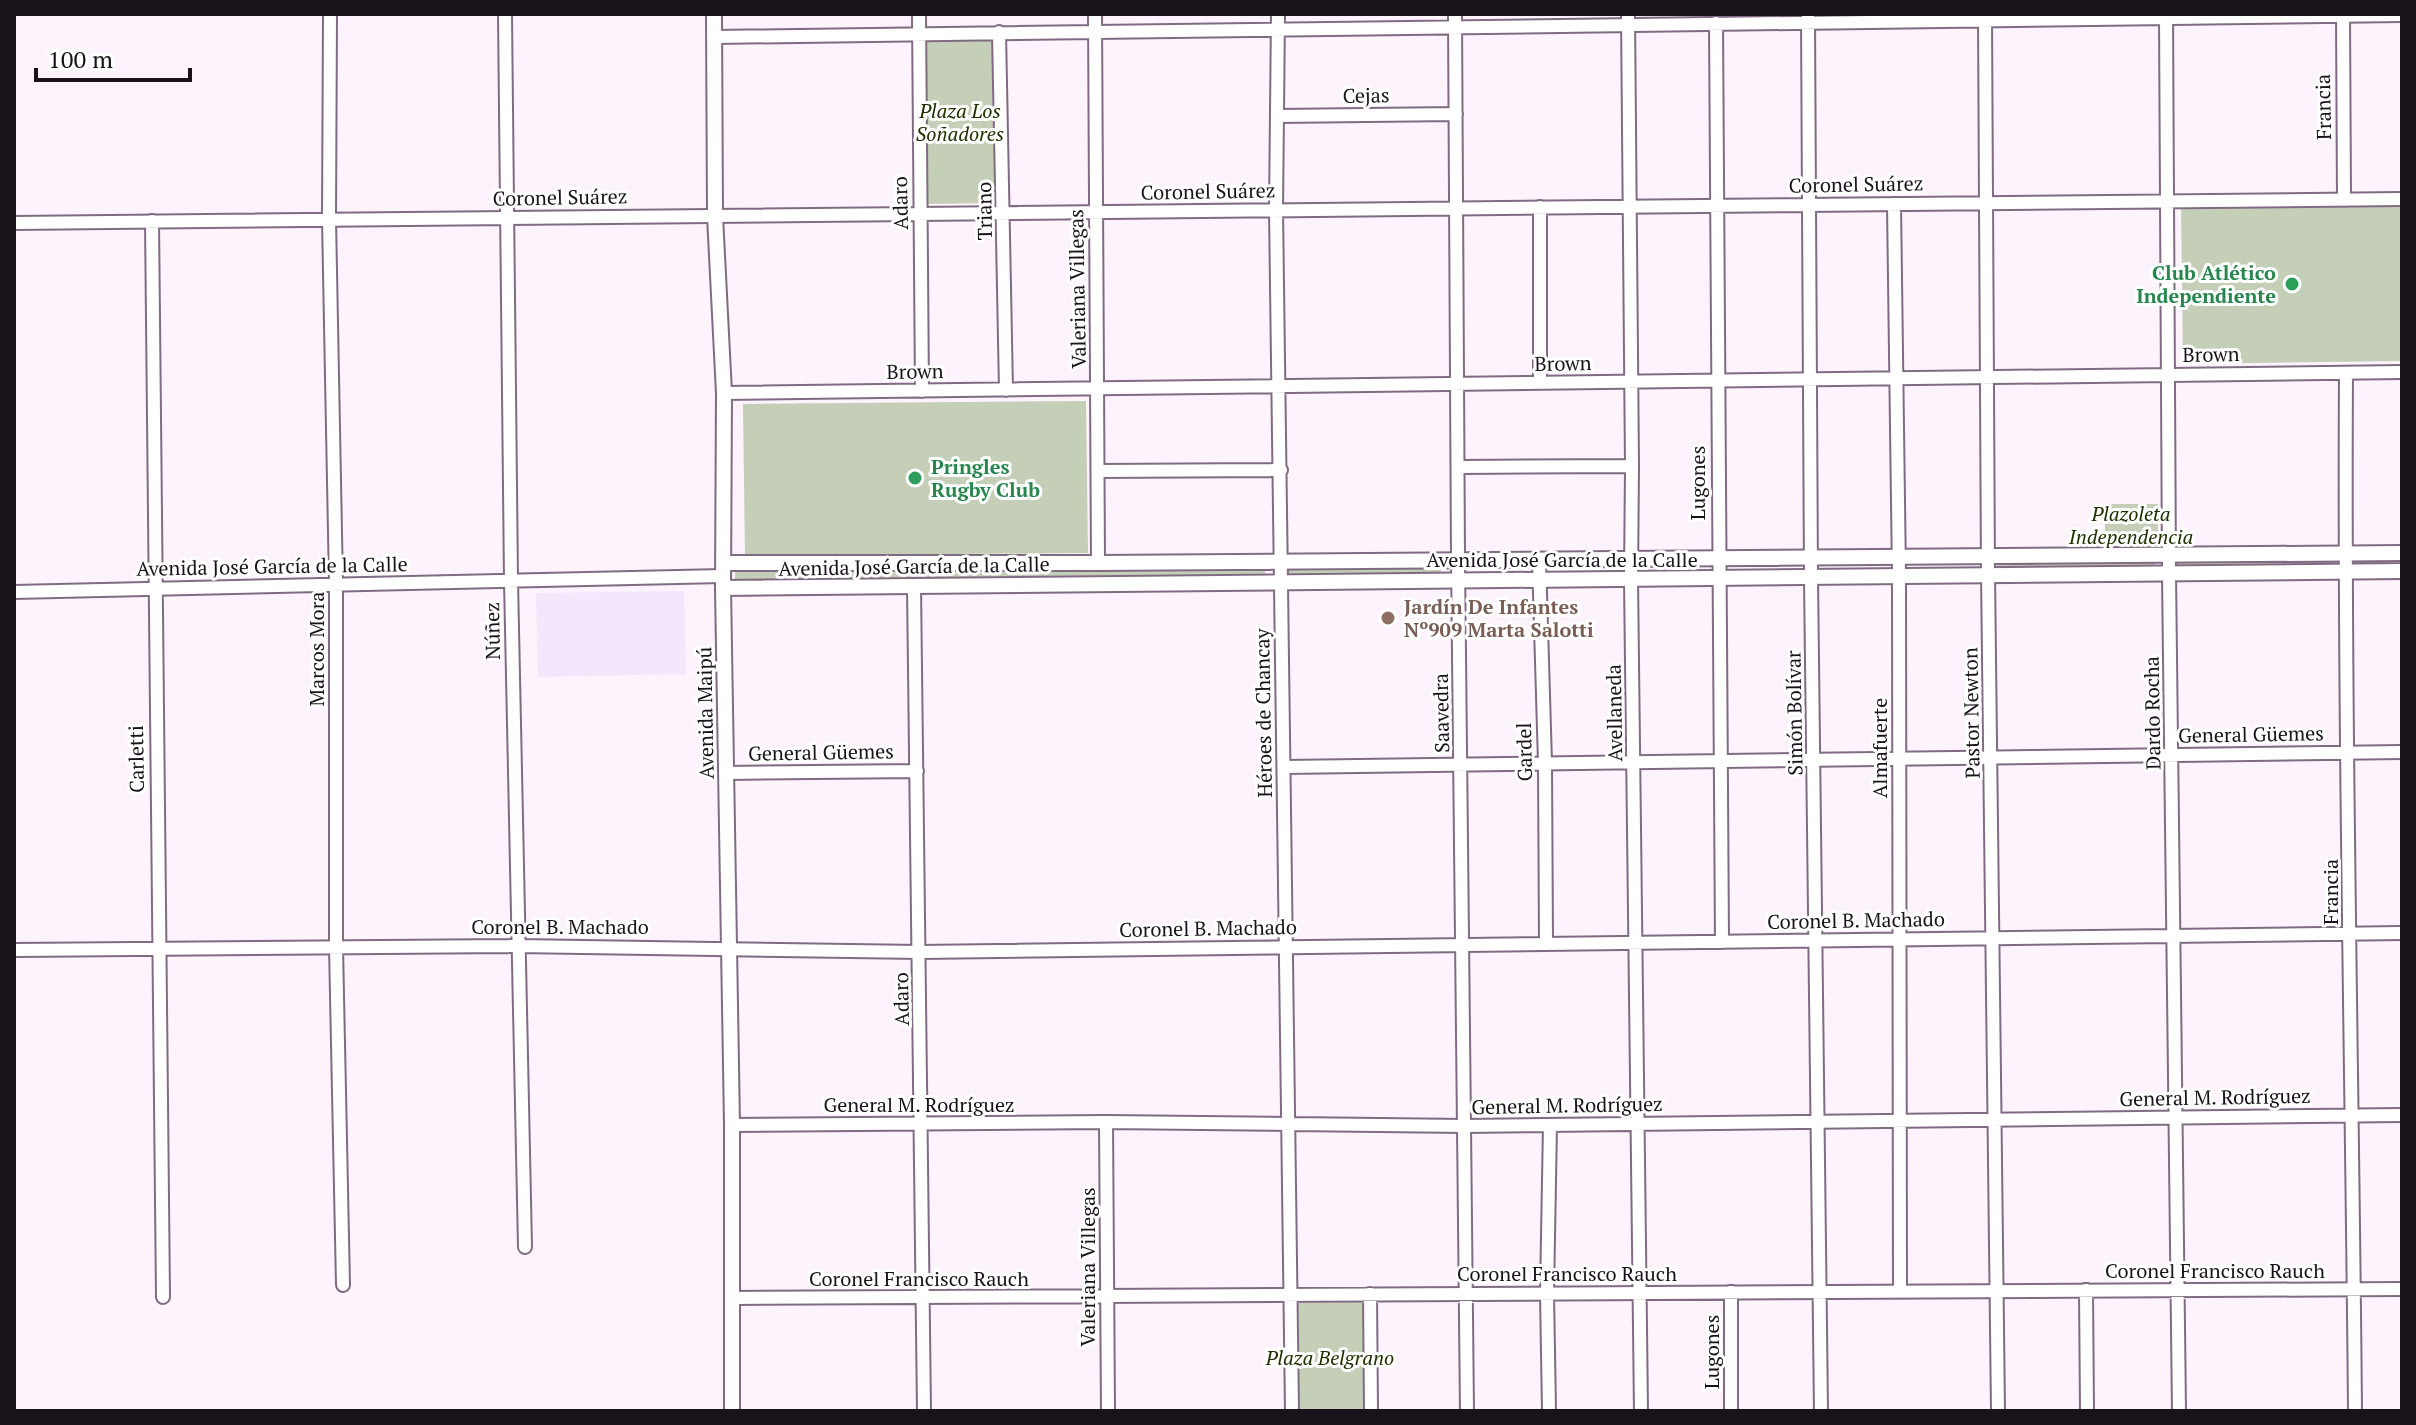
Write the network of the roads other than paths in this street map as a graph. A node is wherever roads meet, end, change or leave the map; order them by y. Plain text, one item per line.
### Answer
1 (330, 14) edge
2 (505, 14) edge
3 (714, 14) edge
4 (919, 14) edge
5 (1095, 14) edge
6 (1278, 14) edge
7 (2343, 15) edge
8 (2402, 15) edge
9 (2166, 16) edge
10 (1985, 17) edge
11 (1808, 18) edge
12 (1628, 19) edge
13 (1455, 20) edge
14 (1536, 20) edge
15 (1716, 23) junction
16 (1278, 29) junction
17 (1096, 31) junction
18 (999, 32) junction
19 (919, 33) junction
20 (715, 37) junction
21 (1456, 114) junction
22 (1277, 116) junction
23 (2402, 199) edge
24 (2344, 200) junction
25 (2168, 201) junction
26 (1987, 203) junction
27 (1894, 204) junction
28 (1810, 205) junction
29 (1717, 206) junction
30 (1540, 207) junction
31 (1630, 207) junction
32 (1457, 208) junction
33 (1276, 210) junction
34 (1095, 212) junction
35 (1004, 213) junction
36 (920, 214) junction
37 (715, 216) junction
38 (507, 218) junction
39 (329, 219) junction
40 (152, 221) junction
41 (14, 223) edge
42 (2402, 372) edge
43 (2346, 373) junction
44 (2170, 375) junction
45 (1988, 377) junction
46 (1895, 379) junction
47 (1811, 380) junction
48 (1716, 381) junction
49 (1631, 382) junction
50 (1540, 383) junction
51 (1458, 384) junction
52 (1279, 386) junction
53 (1099, 388) junction
54 (1006, 390) junction
55 (922, 391) junction
56 (724, 393) junction
57 (1632, 466) junction
58 (1459, 467) junction
59 (1281, 470) junction
60 (1098, 471) junction
61 (2169, 552) junction
62 (2345, 553) junction
63 (2402, 553) edge
64 (1988, 555) junction
65 (1899, 557) junction
66 (1811, 558) junction
67 (1539, 559) junction
68 (1631, 559) junction
69 (1718, 559) junction
70 (1458, 560) junction
71 (1280, 562) junction
72 (1098, 563) junction
73 (2402, 571) edge
74 (2344, 572) junction
75 (2169, 573) junction
76 (1988, 574) junction
77 (1899, 575) junction
78 (723, 576) junction
79 (1811, 578) junction
80 (1631, 579) junction
81 (1718, 579) junction
82 (1458, 580) junction
83 (1539, 580) junction
84 (511, 581) junction
85 (1280, 581) junction
86 (336, 585) junction
87 (914, 586) junction
88 (154, 589) junction
89 (14, 592) edge
90 (2402, 752) edge
91 (2349, 753) junction
92 (2173, 755) junction
93 (1992, 758) junction
94 (1899, 759) junction
95 (1815, 760) junction
96 (1721, 761) junction
97 (1635, 762) junction
98 (1545, 763) junction
99 (1462, 764) junction
100 (1284, 767) junction
101 (917, 771) junction
102 (726, 773) junction
103 (2402, 933) edge
104 (2351, 934) junction
105 (2174, 936) junction
106 (1993, 938) junction
107 (1900, 940) junction
108 (1816, 941) junction
109 (1722, 942) junction
110 (1636, 943) junction
111 (1546, 944) junction
112 (1463, 945) junction
113 (517, 946) junction
114 (336, 947) junction
115 (1286, 947) junction
116 (729, 948) junction
117 (14, 950) edge
118 (160, 950) junction
119 (920, 952) junction
120 (2352, 1115) junction
121 (2402, 1115) edge
122 (2176, 1117) junction
123 (1995, 1120) junction
124 (1899, 1121) junction
125 (1106, 1122) junction
126 (1818, 1122) junction
127 (922, 1124) junction
128 (1638, 1124) junction
129 (732, 1125) junction
130 (1550, 1125) junction
131 (1287, 1126) junction
132 (1465, 1126) junction
133 (525, 1247) dead end
134 (343, 1285) dead end
135 (1996, 1289) junction
136 (2354, 1289) junction
137 (2402, 1289) edge
138 (2086, 1290) junction
139 (1820, 1291) junction
140 (1900, 1291) junction
141 (2178, 1291) junction
142 (1731, 1292) junction
143 (1466, 1293) junction
144 (1547, 1293) junction
145 (1370, 1294) junction
146 (1640, 1294) junction
147 (1289, 1295) junction
148 (1107, 1296) junction
149 (163, 1297) dead end
150 (732, 1298) junction
151 (923, 1298) junction
152 (732, 1411) edge
153 (924, 1411) edge
154 (1108, 1411) edge
155 (1292, 1411) edge
156 (1371, 1411) edge
157 (1467, 1411) edge
158 (1549, 1411) edge
159 (1641, 1411) edge
160 (1731, 1411) edge
161 (1821, 1411) edge
162 (1998, 1411) edge
163 (2087, 1411) edge
164 (2179, 1411) edge
165 (2355, 1411) edge

1 - 39 street, Marcos Mora
2 - 38 street, Núñez
3 - 20 main road, Avenida Maipú
4 - 19 street, Adaro
5 - 17 street, Valeriana Villegas
6 - 16 street, Héroes de Chancay
7 - 8 street
7 - 9 street
7 - 24 street, Francia
9 - 10 street
9 - 25 street, Dardo Rocha
10 - 11 street
10 - 26 street, Pastor Newton
11 - 15 street
11 - 28 street, Simón Bolívar
12 - 14 street
12 - 15 street
12 - 31 street, Avellaneda
13 - 14 street
13 - 16 street
13 - 21 street, Saavedra
15 - 29 street, Lugones
16 - 17 street
16 - 22 street, Héroes de Chancay
17 - 18 street
17 - 34 street, Valeriana Villegas
18 - 19 street
18 - 35 street, Triano
19 - 20 street
19 - 36 street, Adaro
20 - 37 main road, Avenida Maipú
21 - 22 street, Cejas
21 - 32 street, Saavedra
22 - 33 street, Héroes de Chancay
23 - 24 street, Coronel Suárez
24 - 25 street, Coronel Suárez
25 - 26 street, Coronel Suárez
25 - 44 street, Dardo Rocha
26 - 27 street, Coronel Suárez
26 - 45 street, Pastor Newton
27 - 28 street, Coronel Suárez
27 - 46 street, Almafuerte
28 - 29 street, Coronel Suárez
28 - 47 street, Simón Bolívar
29 - 31 street, Coronel Suárez
29 - 48 street, Lugones
30 - 31 street, Coronel Suárez
30 - 32 street, Coronel Suárez
30 - 50 street
31 - 49 street, Avellaneda
32 - 33 street, Coronel Suárez
32 - 51 street, Saavedra
33 - 34 street, Coronel Suárez
33 - 52 street, Héroes de Chancay
34 - 35 street, Coronel Suárez
34 - 53 street, Valeriana Villegas
35 - 36 street, Coronel Suárez
35 - 54 street, Triano
36 - 37 street, Coronel Suárez
36 - 55 street, Adaro
37 - 38 street, Coronel Suárez
37 - 56 main road, Avenida Maipú
38 - 39 street, Coronel Suárez
38 - 84 street, Núñez
39 - 40 street, Coronel Suárez
39 - 86 street, Marcos Mora
40 - 41 street, Coronel Suárez
40 - 88 street, Carletti
42 - 43 street, Brown
43 - 44 street, Brown
43 - 62 street, Francia
44 - 45 street, Brown
44 - 61 street, Dardo Rocha
45 - 46 street, Brown
45 - 64 street, Pastor Newton
46 - 47 street, Brown
46 - 65 street, Almafuerte
47 - 48 street, Brown
47 - 66 street, Simón Bolívar
48 - 49 street, Brown
48 - 69 street, Lugones
49 - 50 street, Brown
49 - 57 street, Avellaneda
50 - 51 street, Brown
51 - 52 street, Brown
51 - 58 street, Saavedra
52 - 53 street, Brown
52 - 59 street, Héroes de Chancay
53 - 54 street, Brown
53 - 60 street, Valeriana Villegas
54 - 55 street, Brown
55 - 56 street, Brown
56 - 78 main road, Avenida Maipú
57 - 58 street
57 - 68 street, Avellaneda
58 - 70 street, Saavedra
59 - 60 street
59 - 71 street, Héroes de Chancay
60 - 72 street, Valeriana Villegas
61 - 62 main road, Avenida José García de la Calle
61 - 64 main road, Avenida José García de la Calle
61 - 75 street, Dardo Rocha
62 - 63 main road, Avenida José García de la Calle
62 - 74 street, Francia
64 - 65 main road, Avenida José García de la Calle
64 - 76 street, Pastor Newton
65 - 66 main road, Avenida José García de la Calle
65 - 77 street, Almafuerte
66 - 69 main road, Avenida José García de la Calle
66 - 79 street, Simón Bolívar
67 - 68 main road, Avenida José García de la Calle
67 - 70 main road, Avenida José García de la Calle
67 - 83 street, Gardel
68 - 69 main road, Avenida José García de la Calle
68 - 80 street, Avellaneda
69 - 81 street, Lugones
70 - 71 main road, Avenida José García de la Calle
70 - 82 street, Saavedra
71 - 72 main road, Avenida José García de la Calle
71 - 85 street, Héroes de Chancay
72 - 78 main road, Avenida José García de la Calle
73 - 74 main road, Avenida José García de la Calle
74 - 75 main road, Avenida José García de la Calle
74 - 91 street, Francia
75 - 76 main road, Avenida José García de la Calle
75 - 92 street, Dardo Rocha
76 - 77 main road, Avenida José García de la Calle
76 - 93 street, Pastor Newton
77 - 79 main road, Avenida José García de la Calle
77 - 94 street, Almafuerte
78 - 84 street, Avenida José García de la Calle
78 - 87 main road, Avenida José García de la Calle
78 - 102 main road, Avenida Maipú
79 - 81 main road, Avenida José García de la Calle
79 - 95 street, Simón Bolívar
80 - 81 main road, Avenida José García de la Calle
80 - 83 main road, Avenida José García de la Calle
80 - 97 street, Avellaneda
81 - 96 street, Lugones
82 - 83 main road, Avenida José García de la Calle
82 - 85 main road, Avenida José García de la Calle
82 - 99 street, Saavedra
83 - 98 street, Gardel
84 - 86 street, Avenida José García de la Calle
84 - 113 street, Núñez
85 - 87 main road, Avenida José García de la Calle
85 - 100 street, Héroes de Chancay
86 - 88 street, Avenida José García de la Calle
86 - 114 street, Marcos Mora
87 - 101 street, Adaro
88 - 89 street, Avenida José García de la Calle
88 - 118 street, Carletti
90 - 91 street, General Güemes
91 - 92 street, General Güemes
91 - 104 street, Francia
92 - 93 street, General Güemes
92 - 105 street, Dardo Rocha
93 - 94 street, General Güemes
93 - 106 street, Pastor Newton
94 - 95 street, General Güemes
94 - 107 street, Almafuerte
95 - 96 street, General Güemes
95 - 108 street, Simón Bolívar
96 - 97 street, General Güemes
96 - 109 street, Lugones
97 - 98 street, General Güemes
97 - 110 street, Avellaneda
98 - 99 street, General Güemes
98 - 111 street, Gardel
99 - 100 street, General Güemes
99 - 112 street, Saavedra
100 - 115 street, Héroes de Chancay
101 - 102 street, General Güemes
101 - 119 street, Adaro
102 - 116 main road, Avenida Maipú
103 - 104 street, Coronel B. Machado
104 - 105 street, Coronel B. Machado
104 - 120 street, Francia
105 - 106 street, Coronel B. Machado
105 - 122 street, Dardo Rocha
106 - 107 street, Coronel B. Machado
106 - 123 street, Pastor Newton
107 - 108 street, Coronel B. Machado
107 - 124 street, Almafuerte
108 - 109 street, Coronel B. Machado
108 - 126 street, Simón Bolívar
109 - 110 street, Coronel B. Machado
110 - 111 street, Coronel B. Machado
110 - 128 street, Avellaneda
111 - 112 street, Coronel B. Machado
112 - 115 street, Coronel B. Machado
112 - 132 street, Saavedra
113 - 114 street, Coronel B. Machado
113 - 116 street, Coronel B. Machado
113 - 133 street, Núñez
114 - 118 street, Coronel B. Machado
114 - 134 street, Marcos Mora
115 - 119 street, Coronel B. Machado
115 - 131 street, Héroes de Chancay
116 - 119 street, Coronel B. Machado
116 - 129 main road, Avenida Maipú
117 - 118 street, Coronel B. Machado
118 - 149 street, Carletti
119 - 127 street, Adaro
120 - 121 street, General M. Rodríguez
120 - 122 street, General M. Rodríguez
120 - 136 street, Francia
122 - 123 street, General M. Rodríguez
122 - 141 street, Dardo Rocha
123 - 124 street, General M. Rodríguez
123 - 135 street, Pastor Newton
124 - 126 street, General M. Rodríguez
124 - 140 street, Almafuerte
125 - 127 street, General M. Rodríguez
125 - 131 street, General M. Rodríguez
125 - 148 street, Valeriana Villegas
126 - 128 street, General M. Rodríguez
126 - 139 street, Simón Bolívar
127 - 129 street, General M. Rodríguez
127 - 151 street, Adaro
128 - 130 street, General M. Rodríguez
128 - 146 street, Avellaneda
129 - 150 main road, Avenida Maipú
130 - 132 street, General M. Rodríguez
130 - 144 street
131 - 132 street, General M. Rodríguez
131 - 147 street, Héroes de Chancay
132 - 143 street, Saavedra
135 - 138 street, Coronel Francisco Rauch
135 - 140 street, Coronel Francisco Rauch
135 - 162 street, Pastor Newton
136 - 137 street, Coronel Francisco Rauch
136 - 141 street, Coronel Francisco Rauch
136 - 165 street, Francia
138 - 141 street, Coronel Francisco Rauch
138 - 163 street
139 - 140 street, Coronel Francisco Rauch
139 - 142 street, Coronel Francisco Rauch
139 - 161 street, Simón Bolívar
141 - 164 street, Dardo Rocha
142 - 146 street, Coronel Francisco Rauch
142 - 160 street, Lugones
143 - 144 street, Coronel Francisco Rauch
143 - 145 street, Coronel Francisco Rauch
143 - 157 street, Saavedra
144 - 146 street, Coronel Francisco Rauch
144 - 158 street
145 - 147 street, Coronel Francisco Rauch
145 - 156 street
146 - 159 street, Avellaneda
147 - 148 street, Coronel Francisco Rauch
147 - 155 street, Héroes de Chancay
148 - 151 street, Coronel Francisco Rauch
148 - 154 street, Valeriana Villegas
150 - 151 street, Coronel Francisco Rauch
150 - 152 main road, Avenida Maipú
151 - 153 street, Adaro

